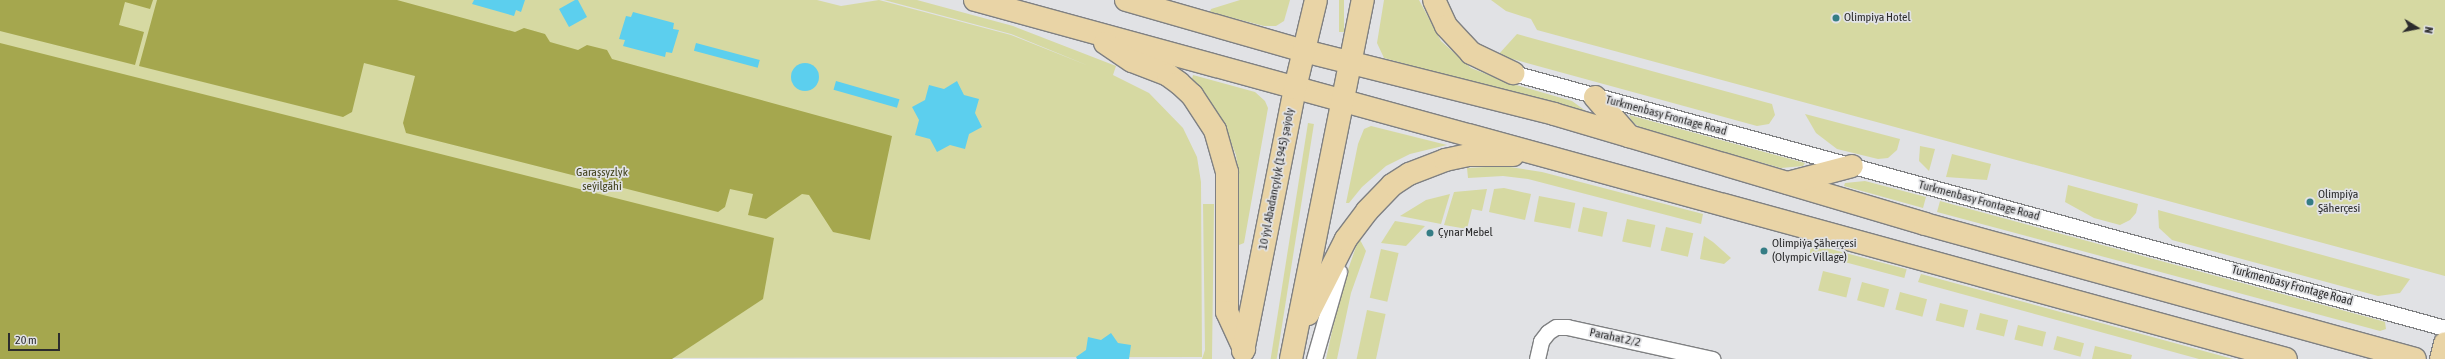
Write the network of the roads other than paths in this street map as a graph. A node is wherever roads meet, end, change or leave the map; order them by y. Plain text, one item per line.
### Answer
1 (975, 0) edge
2 (1126, 0) edge
3 (1316, 0) edge
4 (1363, 0) edge
5 (1434, 0) edge
6 (1089, 32) junction
7 (1304, 51) junction
8 (1351, 62) junction
9 (1513, 73) joint
10 (1295, 88) junction
11 (1595, 97) junction
12 (1344, 100) junction
13 (1629, 136) junction
14 (1545, 156) junction
15 (1852, 166) junction
16 (1788, 183) junction
17 (1359, 221) junction
18 (2445, 328) edge
19 (2445, 343) edge
20 (1294, 352) edge
21 (1243, 354) edge
22 (1314, 359) edge
23 (1537, 359) edge
24 (1713, 359) edge
25 (2286, 359) edge
26 (2415, 359) edge
27 (2441, 359) edge

1 - 6 main road
2 - 7 main road
3 - 7 main road, 10 ýyl Abadançylyk (1945) şaýoly
4 - 8 main road
5 - 9 main road
6 - 10 main road
6 - 21 main road
7 - 8 main road
7 - 10 main road, 10 ýyl Abadançylyk (1945) şaýoly
8 - 12 main road
8 - 13 main road
9 - 11 street, Turkmenbasy Frontage Road
10 - 12 main road
10 - 21 main road, 10 ýyl Abadançylyk (1945) şaýoly
11 - 13 main road
11 - 15 street, Turkmenbasy Frontage Road
12 - 14 main road
12 - 20 main road
13 - 16 main road
14 - 17 main road
14 - 25 main road
15 - 16 main road
15 - 18 street, Turkmenbasy Frontage Road
16 - 26 main road
17 - 20 main road
17 - 22 street
19 - 27 main road
23 - 24 street, Parahat 2/2

